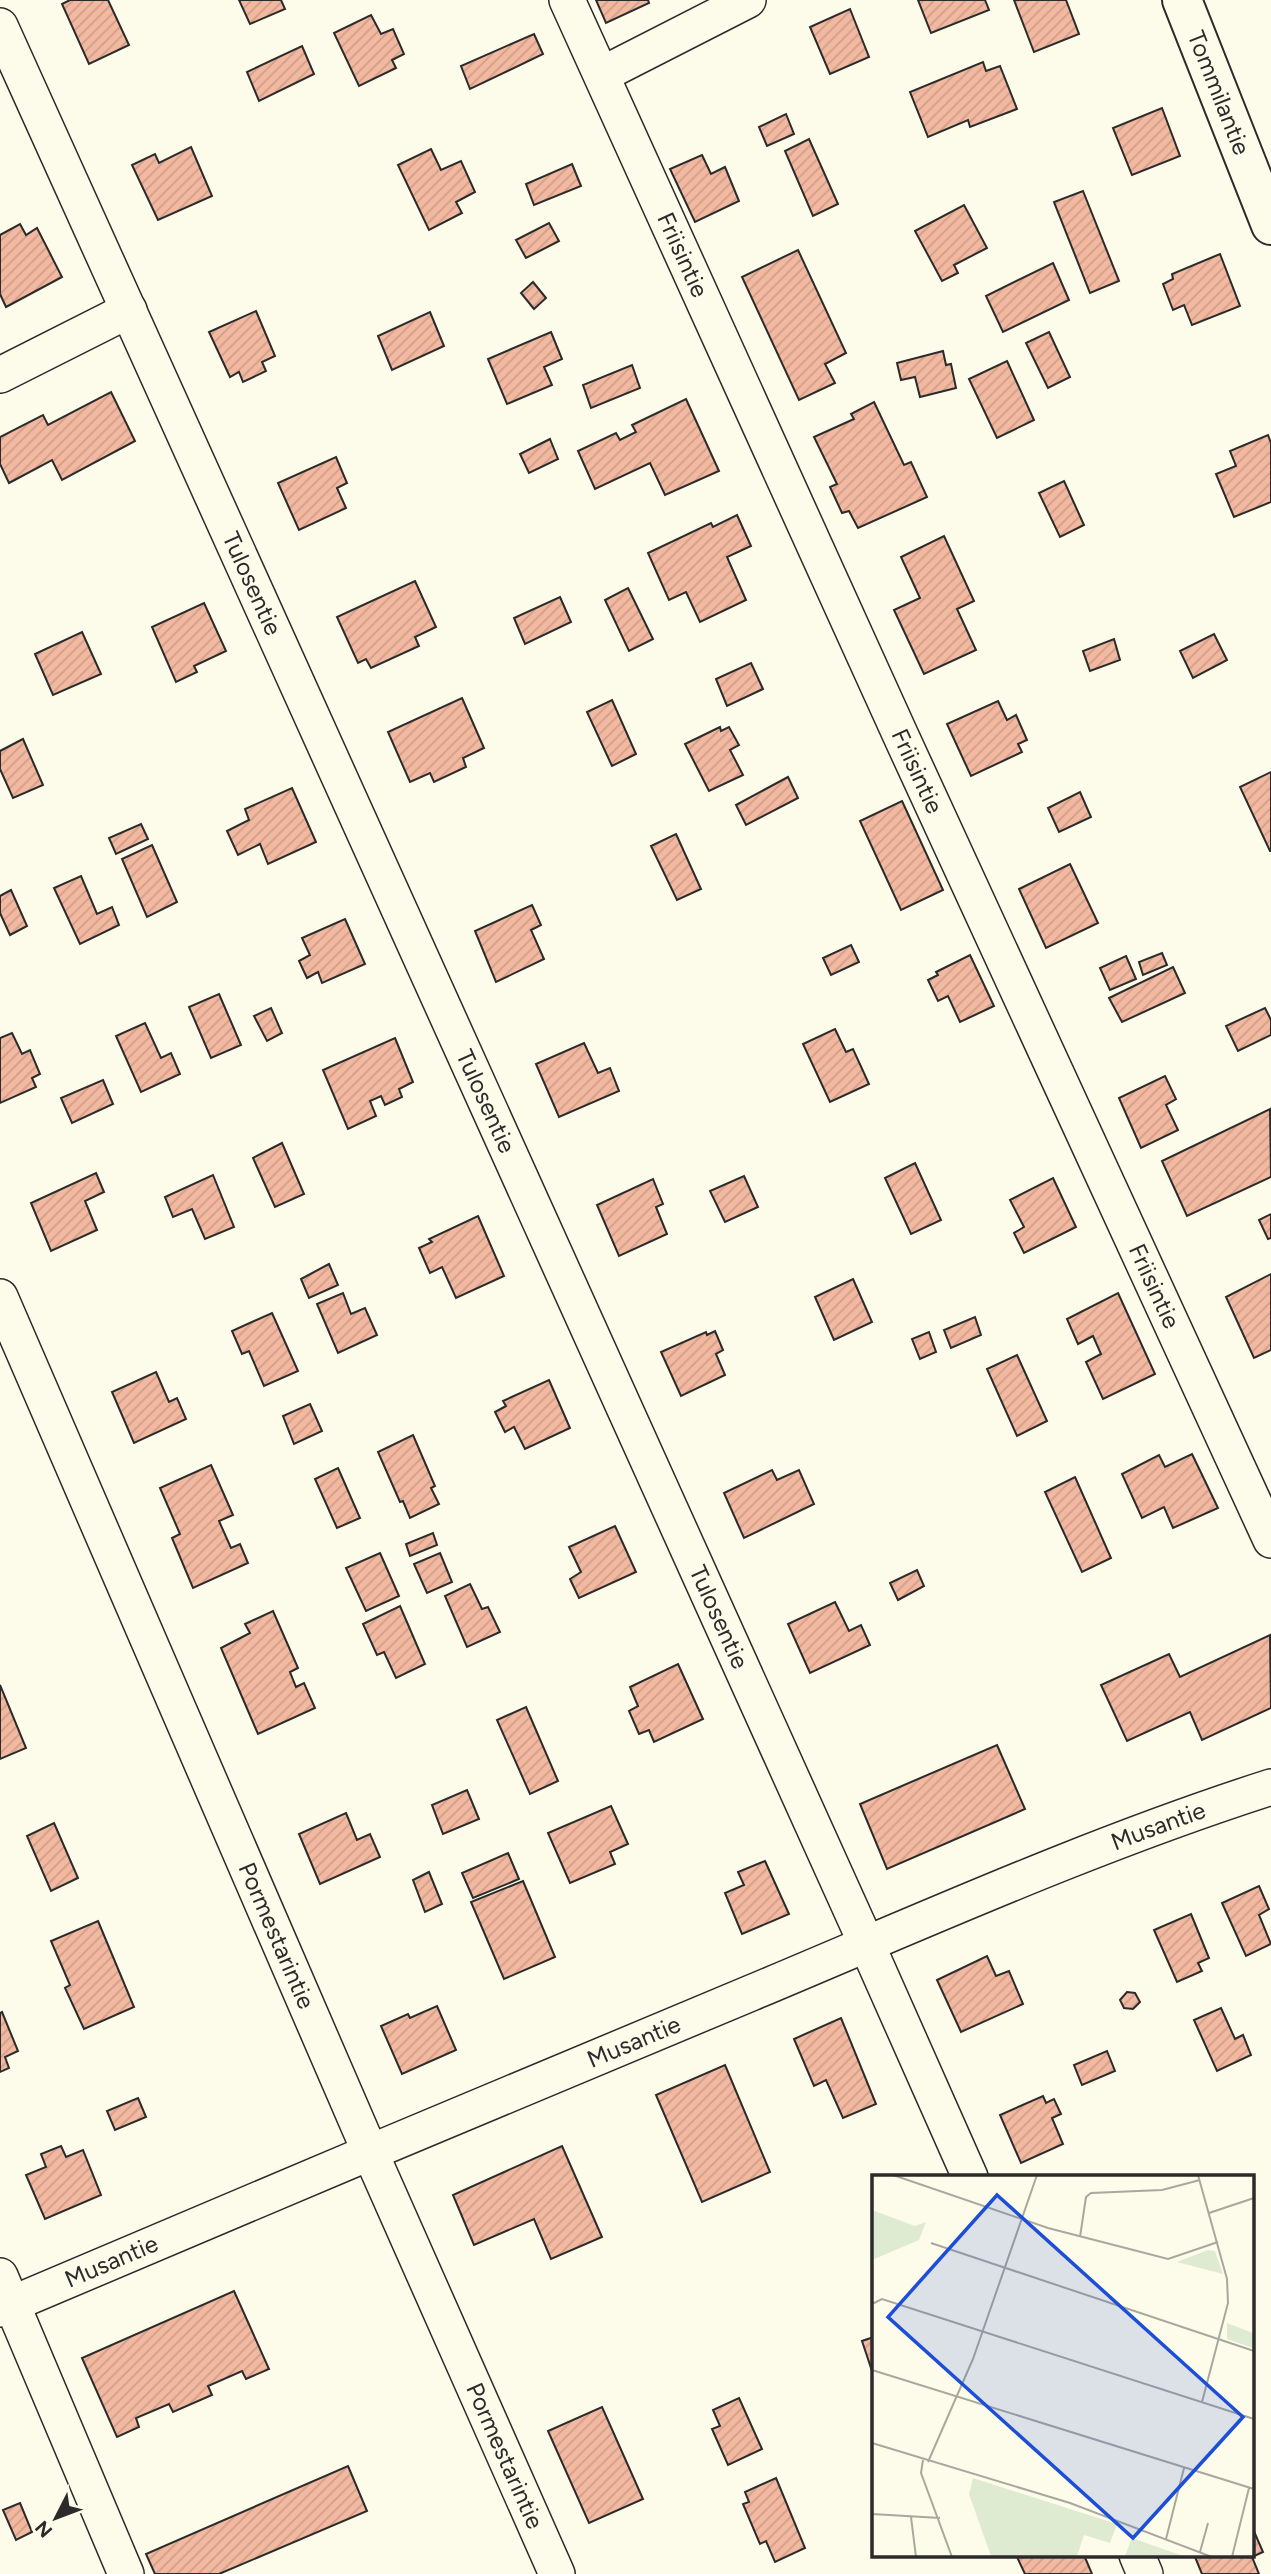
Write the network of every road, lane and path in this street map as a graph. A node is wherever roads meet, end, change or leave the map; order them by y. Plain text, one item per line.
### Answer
1 (567, 0) edge
2 (748, 0) edge
3 (1182, 0) edge
4 (0, 26) edge
5 (603, 74) junction
6 (1271, 225) edge
7 (129, 310) junction
8 (0, 375) edge
9 (0, 1297) edge
10 (1271, 1540) edge
11 (1271, 1787) edge
12 (867, 1944) junction
13 (370, 2152) junction
14 (969, 2175) edge
15 (4, 2296) edge
16 (1137, 2556) edge
17 (126, 2574) edge
18 (557, 2574) edge
19 (1146, 2574) edge

1 - 5 street, Friisintie
2 - 5 street
3 - 6 main road, Tommilantie
4 - 7 street, Tulosentie
5 - 10 street, Friisintie
7 - 8 street
7 - 12 street, Tulosentie
9 - 13 street, Pormestarintie
11 - 12 street, Musantie
12 - 13 street, Musantie
12 - 14 street, Tulosentie
13 - 15 street, Musantie
13 - 18 street, Pormestarintie
15 - 17 street
16 - 19 street

